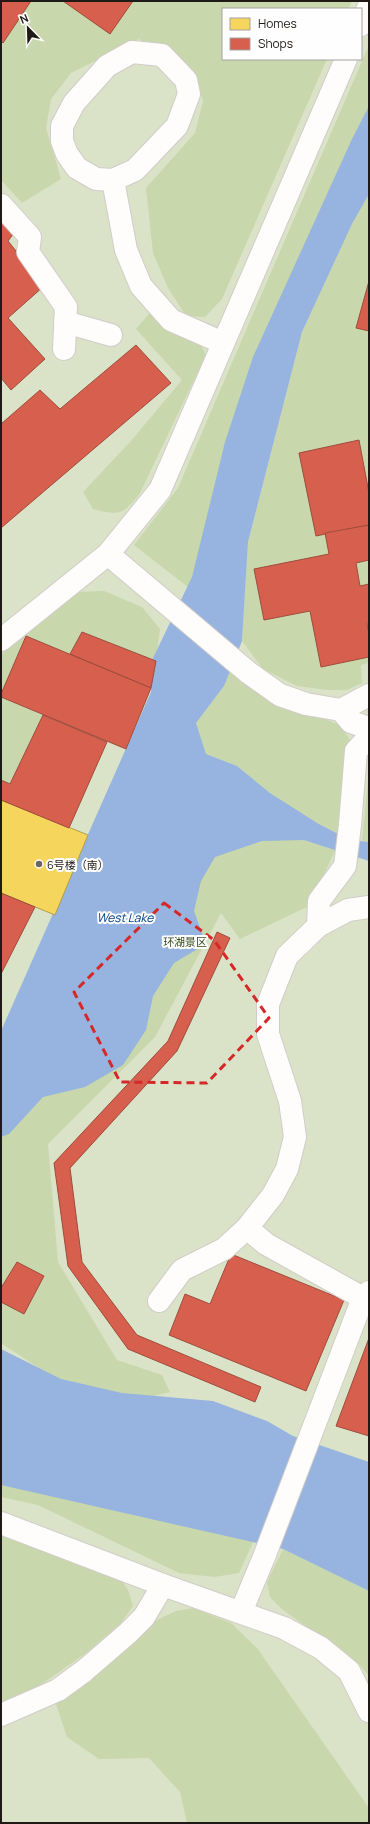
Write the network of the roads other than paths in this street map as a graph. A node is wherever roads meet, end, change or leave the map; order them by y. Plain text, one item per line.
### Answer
1 (369, 6) edge
2 (362, 23) edge
3 (346, 60) edge
4 (113, 180) junction
5 (1, 204) edge
6 (66, 322) junction
7 (111, 335) dead end
8 (223, 344) junction
9 (64, 349) dead end
10 (108, 554) junction
11 (1, 640) edge
12 (369, 695) edge
13 (342, 710) junction
14 (369, 728) edge
15 (369, 737) edge
16 (369, 908) edge
17 (318, 926) junction
18 (247, 1228) junction
19 (366, 1295) edge
20 (159, 1301) dead end
21 (1, 1522) edge
22 (163, 1586) junction
23 (240, 1612) junction
24 (369, 1711) edge
25 (1, 1715) edge

1 - 2 street
3 - 8 street
4 - 4 street
4 - 8 street
5 - 6 street
6 - 7 street
6 - 9 street
8 - 10 street
10 - 11 street
10 - 13 street
12 - 13 street
13 - 14 street
15 - 17 street
16 - 17 street
17 - 18 street
18 - 19 street
18 - 20 street
19 - 23 street
21 - 22 street
22 - 23 street
22 - 25 street
23 - 24 street

